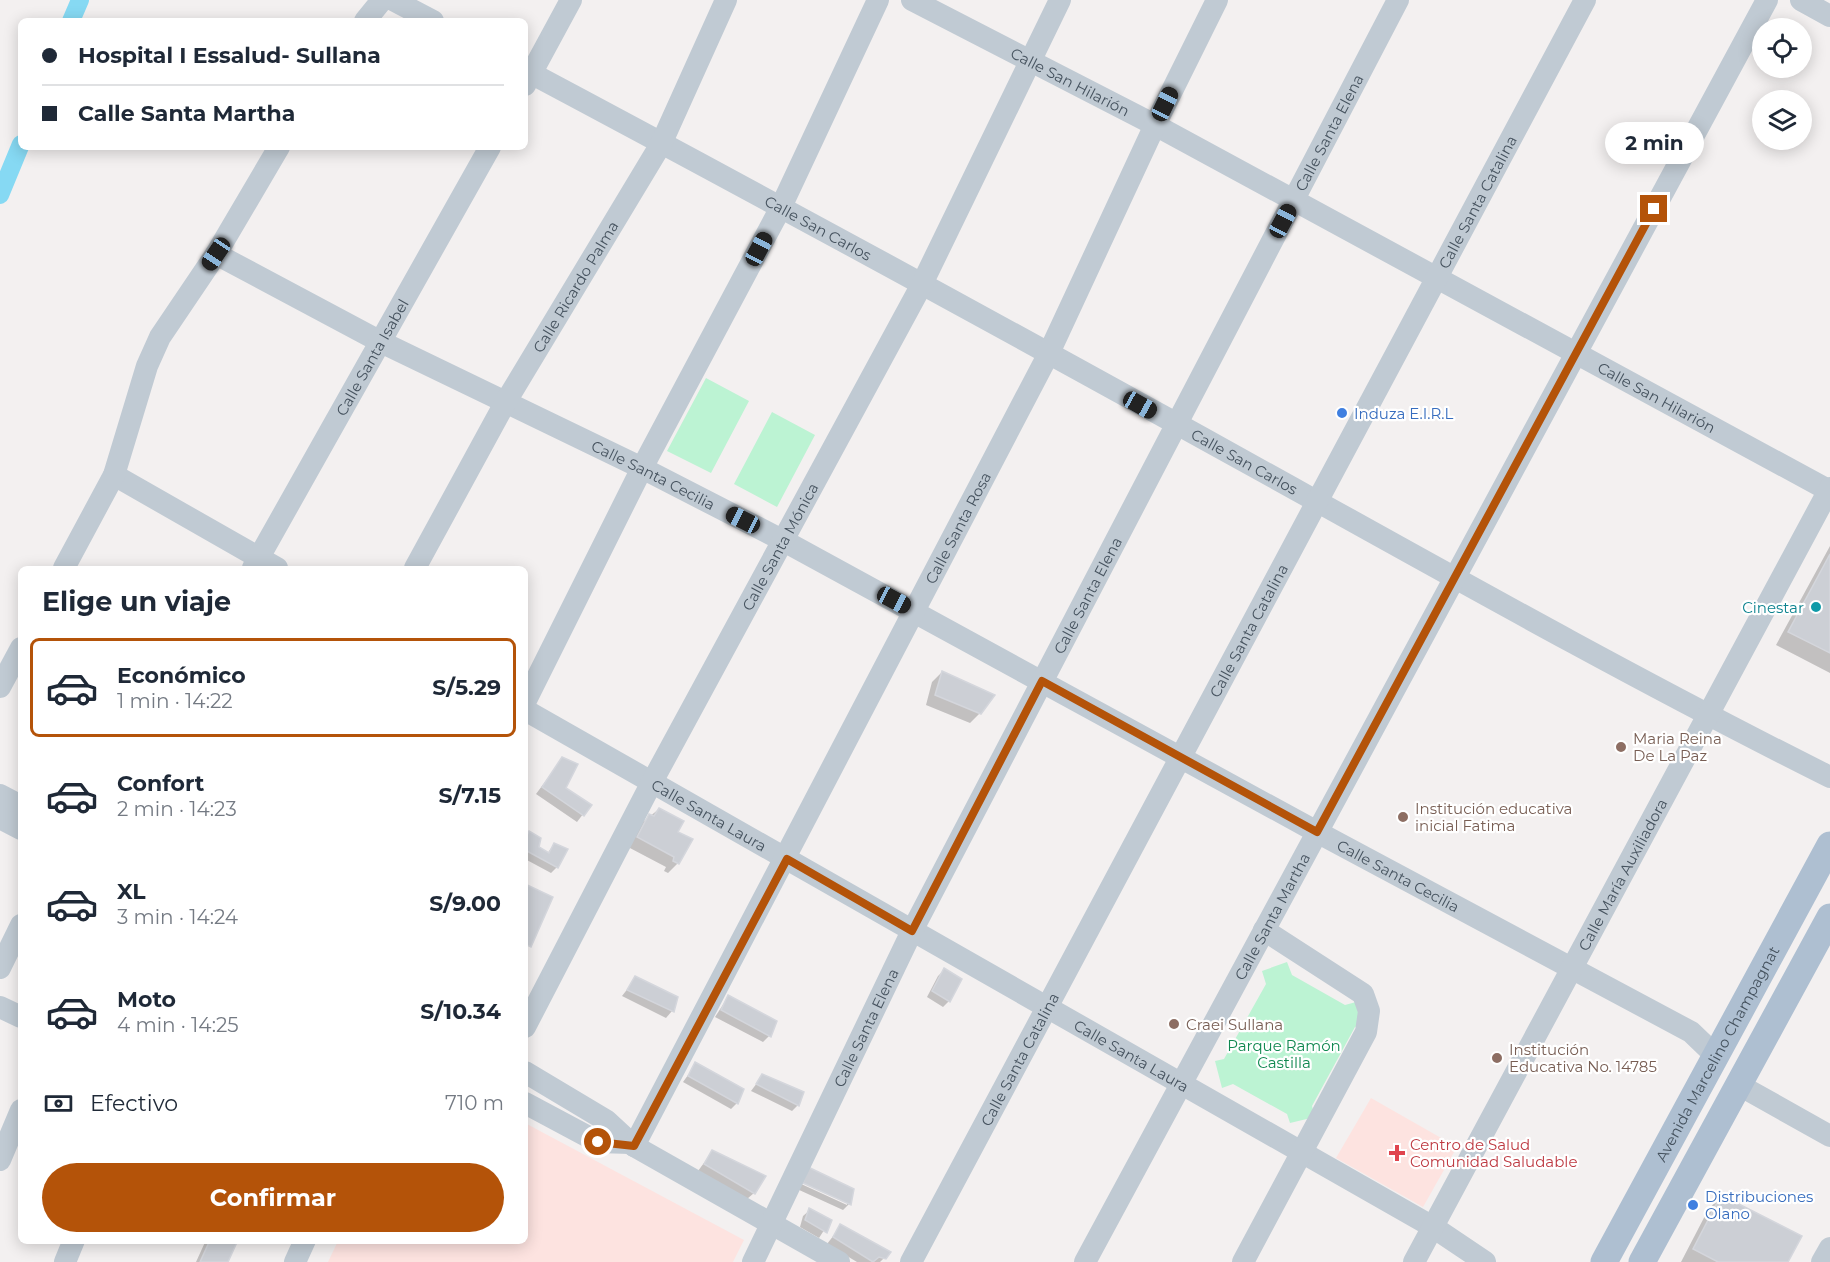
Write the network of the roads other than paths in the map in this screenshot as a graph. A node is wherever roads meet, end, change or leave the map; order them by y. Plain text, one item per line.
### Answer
1 (382, 0) edge
2 (393, 0) edge
3 (571, 0) edge
4 (726, 0) edge
5 (878, 0) edge
6 (912, 0) edge
7 (1060, 0) edge
8 (1217, 0) edge
9 (1398, 0) edge
10 (1585, 0) edge
11 (1767, 0) edge
12 (1801, 0) edge
13 (1830, 16) edge
14 (367, 18) edge
15 (427, 18) edge
16 (1030, 63) junction
17 (528, 74) edge
18 (528, 77) edge
19 (1155, 125) junction
20 (661, 144) junction
21 (277, 150) edge
22 (488, 150) edge
23 (1293, 201) junction
24 (780, 209) junction
25 (216, 254) junction
26 (1438, 277) junction
27 (921, 286) junction
28 (381, 342) junction
29 (1048, 355) junction
30 (1575, 355) junction
31 (505, 403) junction
32 (1176, 425) junction
33 (642, 468) junction
34 (114, 475) junction
35 (1830, 490) edge
36 (1317, 502) junction
37 (784, 541) junction
38 (262, 565) edge
39 (65, 566) edge
40 (416, 566) edge
41 (1454, 579) junction
42 (913, 610) junction
43 (18, 654) edge
44 (1042, 681) junction
45 (0, 687) edge
46 (528, 696) edge
47 (528, 712) edge
48 (1708, 716) junction
49 (1181, 756) junction
50 (1830, 777) edge
51 (652, 782) junction
52 (0, 795) edge
53 (18, 804) edge
54 (0, 818) edge
55 (18, 827) edge
56 (1317, 832) junction
57 (1830, 845) edge
58 (787, 859) junction
59 (1830, 917) edge
60 (1264, 930) junction
61 (18, 931) edge
62 (912, 931) junction
63 (1571, 967) junction
64 (0, 968) edge
65 (0, 1007) edge
66 (1047, 1007) junction
67 (18, 1016) edge
68 (528, 1021) edge
69 (1716, 1056) junction
70 (528, 1074) edge
71 (1181, 1084) junction
72 (1739, 1085) junction
73 (528, 1105) edge
74 (18, 1117) edge
75 (1830, 1136) edge
76 (632, 1144) junction
77 (1304, 1153) junction
78 (0, 1160) edge
79 (772, 1225) junction
80 (1433, 1227) junction
81 (72, 1244) edge
82 (303, 1244) edge
83 (1830, 1248) edge
84 (64, 1262) edge
85 (295, 1262) edge
86 (753, 1262) edge
87 (839, 1262) edge
88 (911, 1262) edge
89 (1085, 1262) edge
90 (1243, 1262) edge
91 (1414, 1262) edge
92 (1485, 1262) edge
93 (1604, 1262) edge
94 (1642, 1262) edge
95 (1822, 1262) edge

1 - 14 street
2 - 15 street
3 - 17 street
4 - 20 street, Calle Ricardo Palma
5 - 24 street
6 - 16 street, Calle San Hilarión
7 - 16 street, Calle Santa Mónica
8 - 19 street, Calle Santa Rosa
9 - 23 street, Calle Santa Elena
10 - 26 street, Calle Santa Catalina
11 - 30 street, Calle Santa Martha
12 - 13 street
16 - 19 street, Calle San Hilarión
16 - 27 street, Calle Santa Mónica
18 - 20 street, Calle San Carlos
19 - 23 street, Calle San Hilarión
19 - 29 street, Calle Santa Rosa
20 - 24 street, Calle San Carlos
20 - 31 street, Calle Ricardo Palma
21 - 25 street
22 - 28 street, Calle Santa Isabel
23 - 26 street, Calle San Hilarión
23 - 32 street, Calle Santa Elena
24 - 27 street, Calle San Carlos
24 - 33 street
25 - 28 street, Calle Santa Cecilia
25 - 34 street
26 - 30 street, Calle San Hilarión
26 - 36 street, Calle Santa Catalina
27 - 29 street, Calle San Carlos
27 - 37 street, Calle Santa Mónica
28 - 31 street, Calle Santa Cecilia
28 - 38 street, Calle Santa Isabel
29 - 32 street, Calle San Carlos
29 - 42 street, Calle Santa Rosa
30 - 35 street, Calle San Hilarión
30 - 41 street, Calle Santa Martha
31 - 33 street, Calle Santa Cecilia
31 - 40 street, Calle Ricardo Palma
32 - 36 street, Calle San Carlos
32 - 44 street, Calle Santa Elena
33 - 37 street, Calle Santa Cecilia
33 - 46 street
34 - 38 street
34 - 39 street
35 - 48 street, Calle María Auxiliadora
36 - 41 street, Calle San Carlos
36 - 49 street, Calle Santa Catalina
37 - 42 street, Calle Santa Cecilia
37 - 51 street, Calle Santa Mónica
41 - 48 street, Calle San Carlos
41 - 56 street, Calle Santa Martha
42 - 44 street, Calle Santa Cecilia
42 - 58 street, Calle Santa Rosa
43 - 45 street
44 - 49 street, Calle Santa Cecilia
44 - 62 street, Calle Santa Elena
47 - 51 street, Calle Santa Laura
48 - 50 street, Calle San Carlos
48 - 63 street, Calle María Auxiliadora
49 - 56 street, Calle Santa Cecilia
49 - 66 street, Calle Santa Catalina
51 - 58 street, Calle Santa Laura
51 - 68 street, Calle Santa Mónica
52 - 53 street
54 - 55 street
56 - 60 street, Calle Santa Martha
56 - 63 street, Calle Santa Cecilia
57 - 69 main road, Avenida Marcelino Champagnat
58 - 62 street, Calle Santa Laura
58 - 76 street, Calle Santa Rosa
59 - 72 main road
60 - 71 street, Calle Santa Martha
60 - 77 street
61 - 64 street
62 - 66 street, Calle Santa Laura
62 - 79 street, Calle Santa Elena
63 - 69 street, Calle Santa Cecilia
63 - 80 street, Calle María Auxiliadora
65 - 67 street
66 - 71 street, Calle Santa Laura
66 - 88 street, Calle Santa Catalina
69 - 93 main road, Avenida Marcelino Champagnat
70 - 76 street
71 - 77 street, Calle Santa Laura
71 - 89 street, Calle Santa Martha
72 - 75 street
72 - 94 main road
73 - 76 street
74 - 78 street
76 - 79 street
77 - 80 street, Calle Santa Laura
77 - 90 street
79 - 86 street, Calle Santa Elena
79 - 87 street
80 - 91 street, Calle María Auxiliadora
80 - 92 street, Calle Santa Laura
81 - 84 street
82 - 85 street
83 - 95 street

